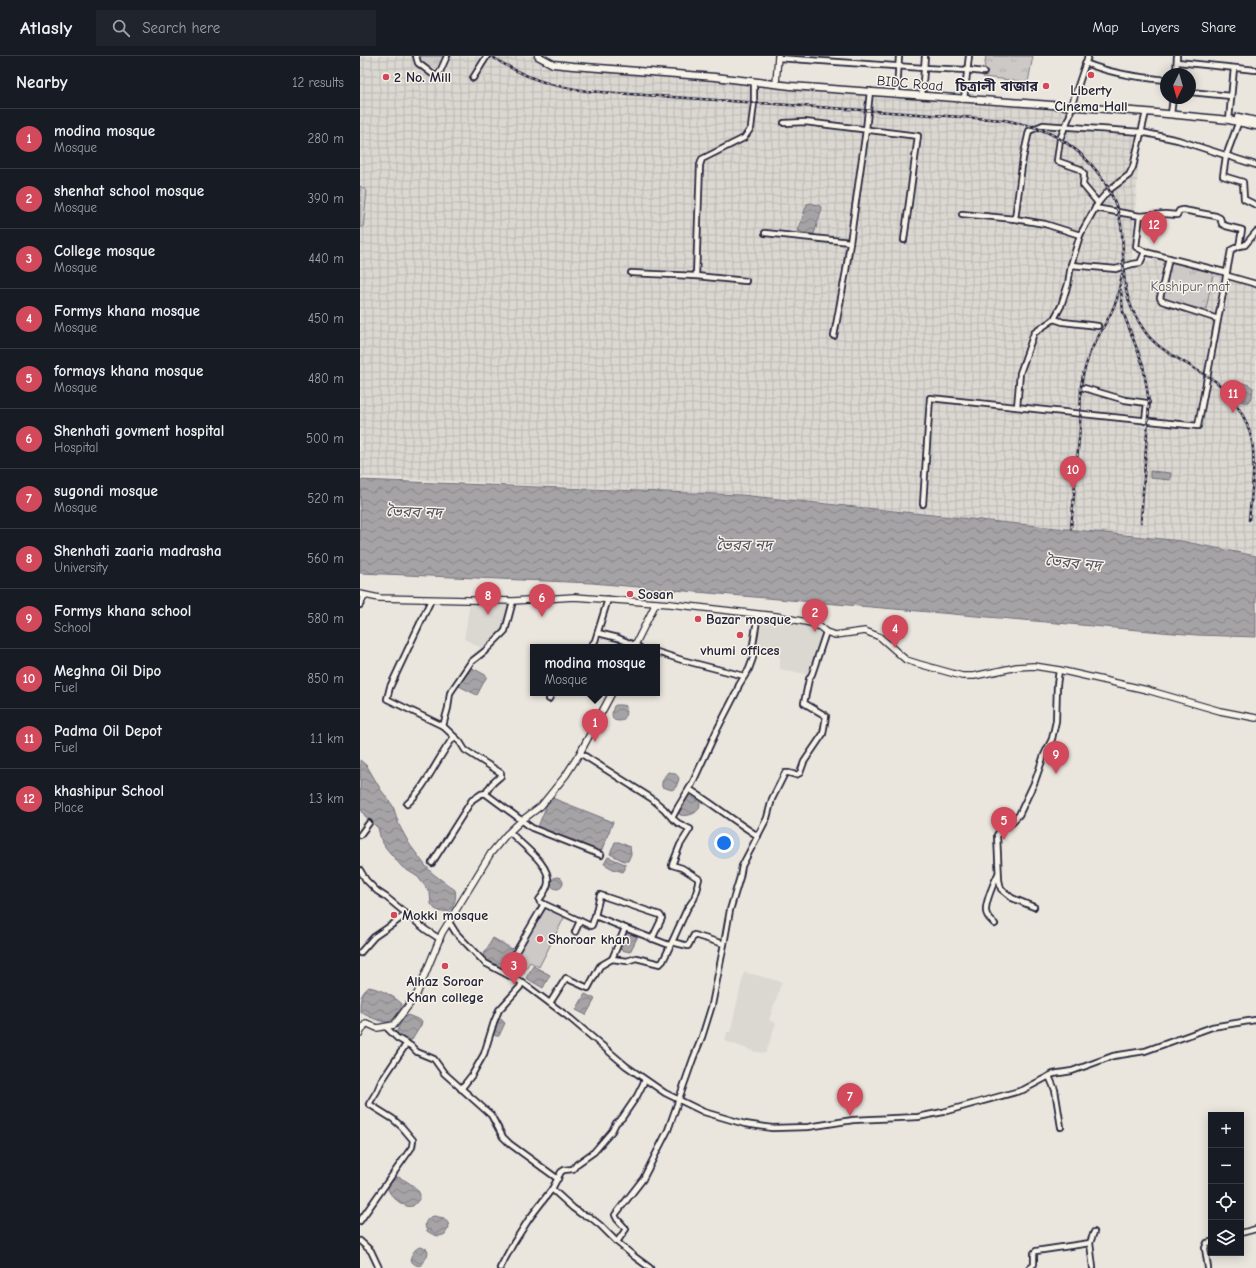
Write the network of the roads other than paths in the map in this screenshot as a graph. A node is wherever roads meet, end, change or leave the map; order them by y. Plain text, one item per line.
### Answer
1 (416, 56) edge
2 (447, 56) edge
3 (487, 56) edge
4 (538, 56) edge
5 (899, 56) edge
6 (925, 56) edge
7 (969, 56) edge
8 (1088, 56) edge
9 (1177, 56) edge
10 (778, 57) edge
11 (1177, 62) junction
12 (1086, 63) junction
13 (899, 66) junction
14 (924, 68) junction
15 (1176, 68) edge
16 (1234, 68) junction
17 (967, 70) junction
18 (1256, 70) edge
19 (984, 72) dead end
20 (473, 78) dead end
21 (1160, 79) edge
22 (754, 82) junction
23 (776, 84) junction
24 (870, 91) junction
25 (897, 92) junction
26 (1196, 93) edge
27 (922, 94) junction
28 (1231, 96) junction
29 (965, 97) junction
30 (1173, 104) edge
31 (1072, 105) junction
32 (1146, 112) junction
33 (1172, 112) junction
34 (1230, 117) junction
35 (1239, 121) junction
36 (1256, 121) edge
37 (784, 123) dead end
38 (1256, 125) edge
39 (1066, 127) junction
40 (866, 130) junction
41 (1141, 132) junction
42 (1226, 156) junction
43 (1256, 165) edge
44 (1098, 203) junction
45 (1256, 204) edge
46 (1095, 208) junction
47 (962, 214) dead end
48 (1140, 216) junction
49 (1015, 218) junction
50 (1256, 232) edge
51 (765, 233) dead end
52 (1080, 235) junction
53 (904, 240) dead end
54 (850, 242) junction
55 (1239, 246) junction
56 (1145, 252) junction
57 (1169, 258) junction
58 (1071, 265) junction
59 (631, 273) dead end
60 (1226, 273) junction
61 (696, 276) junction
62 (746, 281) dead end
63 (1256, 284) edge
64 (1054, 319) junction
65 (1218, 319) junction
66 (1098, 326) dead end
67 (834, 336) dead end
68 (1084, 388) dead end
69 (1017, 407) junction
70 (1146, 421) junction
71 (923, 504) dead end
72 (362, 595) edge
73 (608, 599) junction
74 (431, 600) junction
75 (513, 601) junction
76 (656, 603) junction
77 (360, 605) edge
78 (758, 614) junction
79 (826, 632) junction
80 (598, 633) junction
81 (592, 644) edge
82 (630, 644) edge
83 (637, 644) edge
84 (660, 653) edge
85 (1059, 670) junction
86 (744, 676) junction
87 (551, 696) edge
88 (610, 696) edge
89 (550, 699) dead end
90 (1256, 718) edge
91 (443, 726) junction
92 (454, 737) junction
93 (580, 753) junction
94 (689, 789) junction
95 (486, 793) junction
96 (407, 804) dead end
97 (672, 818) junction
98 (521, 821) junction
99 (369, 823) dead end
100 (510, 832) junction
101 (360, 835) edge
102 (758, 836) junction
103 (601, 855) dead end
104 (432, 863) dead end
105 (360, 870) edge
106 (998, 873) junction
107 (544, 904) junction
108 (1034, 907) dead end
109 (406, 914) junction
110 (595, 916) junction
111 (580, 921) junction
112 (449, 922) junction
113 (995, 924) dead end
114 (625, 928) junction
115 (575, 932) dead end
116 (440, 939) junction
117 (652, 939) junction
118 (670, 944) junction
119 (724, 944) junction
120 (360, 953) edge
121 (612, 959) junction
122 (505, 973) junction
123 (522, 982) junction
124 (550, 1002) junction
125 (1255, 1020) dead end
126 (386, 1027) junction
127 (360, 1033) edge
128 (407, 1043) junction
129 (1049, 1076) junction
130 (645, 1080) junction
131 (461, 1089) junction
132 (678, 1100) junction
133 (1061, 1127) dead end
134 (558, 1179) junction
135 (552, 1189) junction
136 (360, 1221) edge
137 (1256, 1229) edge
138 (1094, 1232) dead end
139 (1244, 1232) edge
140 (360, 1241) edge
141 (617, 1242) junction
142 (1090, 1243) junction
143 (1208, 1243) edge
144 (379, 1268) edge
145 (500, 1268) edge
146 (650, 1268) edge
147 (1028, 1268) edge
148 (1093, 1268) edge
149 (1208, 1268) edge

1 - 2 street
3 - 20 street
4 - 22 main road, BIDC Road
5 - 13 street
6 - 14 street
7 - 17 street
8 - 12 street
9 - 11 street
10 - 13 street
10 - 23 street
11 - 15 street
11 - 16 street
12 - 21 street
12 - 31 street
13 - 14 street
13 - 25 street
14 - 17 street
14 - 27 street
16 - 18 street
16 - 28 street
17 - 19 street
17 - 29 street
22 - 23 main road, BIDC Road
22 - 61 street
23 - 24 main road, BIDC Road
23 - 25 main road, BIDC Road
24 - 25 main road, BIDC Road
24 - 40 street
25 - 27 main road, BIDC Road
26 - 28 street
27 - 29 main road, BIDC Road
28 - 34 street
29 - 31 main road, BIDC Road
30 - 33 street
31 - 32 main road, BIDC Road
31 - 33 main road, BIDC Road
31 - 39 street
32 - 33 main road, BIDC Road
32 - 41 street
33 - 34 main road, BIDC Road
34 - 35 main road, BIDC Road
34 - 36 main road, BIDC Road
35 - 38 main road, BIDC Road
35 - 42 street
36 - 38 street
37 - 40 street
39 - 41 street
39 - 44 street
39 - 49 street
40 - 53 street
40 - 54 street
41 - 42 street
41 - 44 street
42 - 43 street
42 - 45 street
44 - 46 street
46 - 48 street
46 - 52 street
47 - 49 street
48 - 55 street
48 - 56 street
49 - 52 street
50 - 55 street
51 - 54 street
52 - 58 street
54 - 67 street
55 - 60 street
56 - 57 street
56 - 58 street
57 - 60 street
57 - 65 street
58 - 64 street
59 - 61 street
60 - 63 street
60 - 65 street
61 - 62 street
64 - 66 street
64 - 69 street
65 - 70 street
68 - 70 street
69 - 70 street
69 - 71 street
72 - 74 street
72 - 77 street
73 - 75 street
73 - 76 street
73 - 80 street
74 - 75 street
74 - 91 street
75 - 91 street
76 - 78 street
76 - 83 street
78 - 79 street
78 - 86 street
79 - 85 street
79 - 102 street
80 - 81 street
80 - 82 street
84 - 86 street
85 - 90 street
85 - 106 street
86 - 94 street
87 - 89 street
88 - 93 street
91 - 92 street
92 - 95 street
92 - 96 street
93 - 97 street
93 - 98 street
94 - 97 street
94 - 102 street
95 - 98 street
95 - 104 street
97 - 118 street
98 - 100 street
98 - 103 street
99 - 101 street
100 - 107 street
100 - 112 street
102 - 119 street
105 - 109 street
106 - 108 street
106 - 113 street
107 - 111 street
107 - 122 street
109 - 116 street
109 - 120 street
110 - 111 street
110 - 114 street
110 - 117 street
111 - 115 street
112 - 116 street
112 - 122 street
114 - 117 street
114 - 121 street
116 - 126 street
117 - 118 street
118 - 119 street
118 - 121 street
119 - 132 street
121 - 124 street
122 - 123 street
123 - 124 street
123 - 131 street
124 - 130 street
125 - 129 street
126 - 127 street
126 - 128 street
128 - 131 street
128 - 136 street
129 - 132 street
129 - 133 street
130 - 132 street
130 - 134 street
131 - 134 street
132 - 141 street
134 - 135 street
135 - 141 street
135 - 145 street
137 - 139 street
138 - 142 street
140 - 144 street
141 - 146 street
142 - 147 street
142 - 148 street
143 - 149 street

